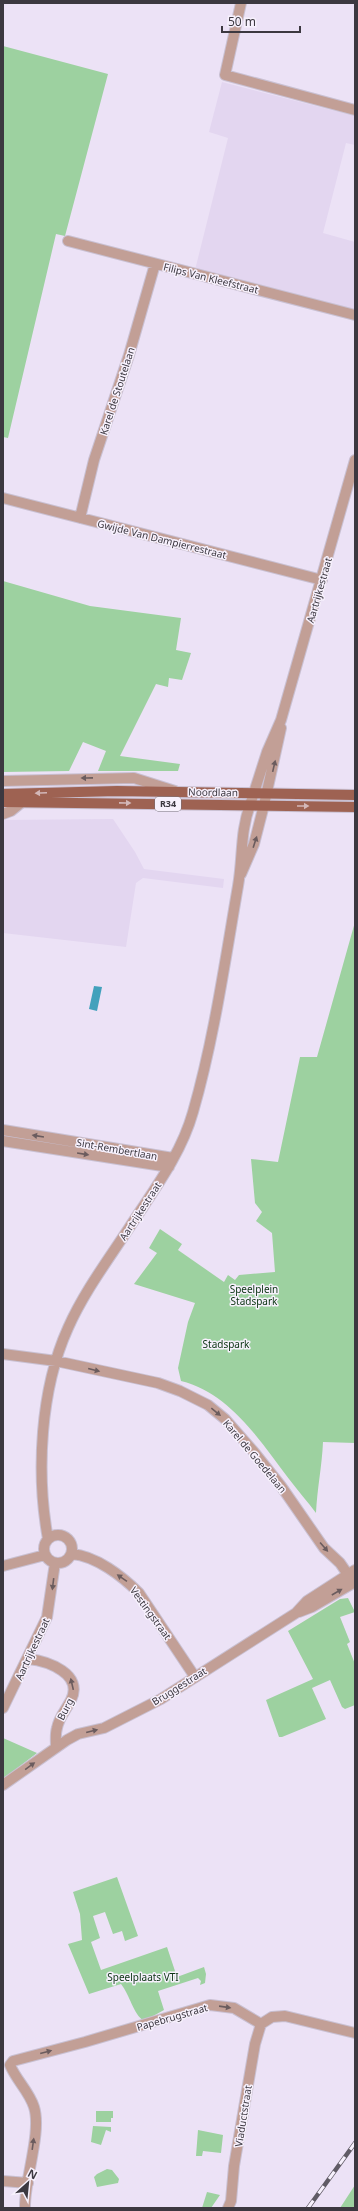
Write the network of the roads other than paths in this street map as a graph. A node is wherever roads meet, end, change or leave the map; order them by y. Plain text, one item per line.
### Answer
1 (241, 3) edge
2 (355, 110) edge
3 (68, 241) dead end
4 (155, 264) junction
5 (355, 315) edge
6 (355, 460) edge
7 (3, 498) edge
8 (80, 518) junction
9 (322, 580) junction
10 (281, 720) junction
11 (3, 781) edge
12 (178, 792) junction
13 (254, 793) junction
14 (267, 793) junction
15 (3, 794) edge
16 (355, 795) edge
17 (3, 802) edge
18 (22, 802) junction
19 (250, 805) junction
20 (264, 805) junction
21 (355, 807) edge
22 (3, 814) edge
23 (240, 876) junction
24 (3, 1130) edge
25 (60, 1139) junction
26 (3, 1141) edge
27 (59, 1150) junction
28 (171, 1163) junction
29 (3, 1354) edge
30 (56, 1361) junction
31 (48, 1539) junction
32 (72, 1554) junction
33 (45, 1555) junction
34 (55, 1564) junction
35 (3, 1566) edge
36 (351, 1572) edge
37 (354, 1583) edge
38 (296, 1613) junction
39 (28, 1659) junction
40 (195, 1677) junction
41 (3, 1708) edge
42 (56, 1746) junction
43 (3, 1785) edge
44 (261, 2024) junction
45 (355, 2033) edge
46 (7, 2064) edge
47 (3, 2180) edge
48 (28, 2183) junction
49 (24, 2208) edge
50 (228, 2208) edge

1 - 2 street
3 - 4 street, Filips Van Kleefstraat
4 - 5 street, Filips Van Kleefstraat
4 - 8 street, Karel de Stoutelaan
6 - 9 street, Aartrijkestraat
7 - 8 street, Gwijde Van Dampierrestraat
8 - 9 street, Gwijde Van Dampierrestraat
9 - 10 street, Aartrijkestraat
10 - 13 street, Aartrijkestraat
14 -> 10 street, Aartrijkestraat
12 -> 11 street, Noordlaan
12 - 13 main road, Noordlaan / R34
12 -> 15 main road, Noordlaan / R34
13 - 14 main road, Noordlaan / R34
13 - 19 street, Aartrijkestraat
14 - 16 main road, Noordlaan / R34
14 - 20 street, Aartrijkestraat
17 - 18 main road, Noordlaan / R34
18 -> 19 main road, Noordlaan / R34
18 - 22 street
19 - 20 main road, Noordlaan / R34
19 - 23 street, Aartrijkestraat
20 -> 21 main road, Noordlaan / R34
23 -> 20 street, Aartrijkestraat
23 - 28 street, Aartrijkestraat
25 -> 24 street, Sint-Rembertlaan
25 - 27 street
25 - 28 street, Sint-Rembertlaan
26 - 27 street, Sint-Rembertlaan
27 -> 28 street, Sint-Rembertlaan
28 - 30 street, Aartrijkestraat
29 - 30 street, Karel de Goedelaan
30 - 31 street, Aartrijkestraat
30 -> 36 street, Karel de Goedelaan
31 - 32 street
31 - 33 street
32 - 34 street
40 -> 32 street, Vestingstraat
33 - 34 street
33 - 35 street
34 -> 39 street, Aartrijkestraat
36 - 37 street, Karel de Goedelaan
36 - 38 street, Bruggestraat
38 -> 37 street, Bruggestraat
38 - 40 street, Bruggestraat
39 - 41 street, Aartrijkestraat
42 -> 39 street, Burg
42 -> 40 street, Bruggestraat
43 -> 42 street
44 - 45 street
46 -> 44 street, Papebrugstraat
44 - 50 street, Viaductstraat
48 -> 46 street
47 - 48 street
48 - 49 street

